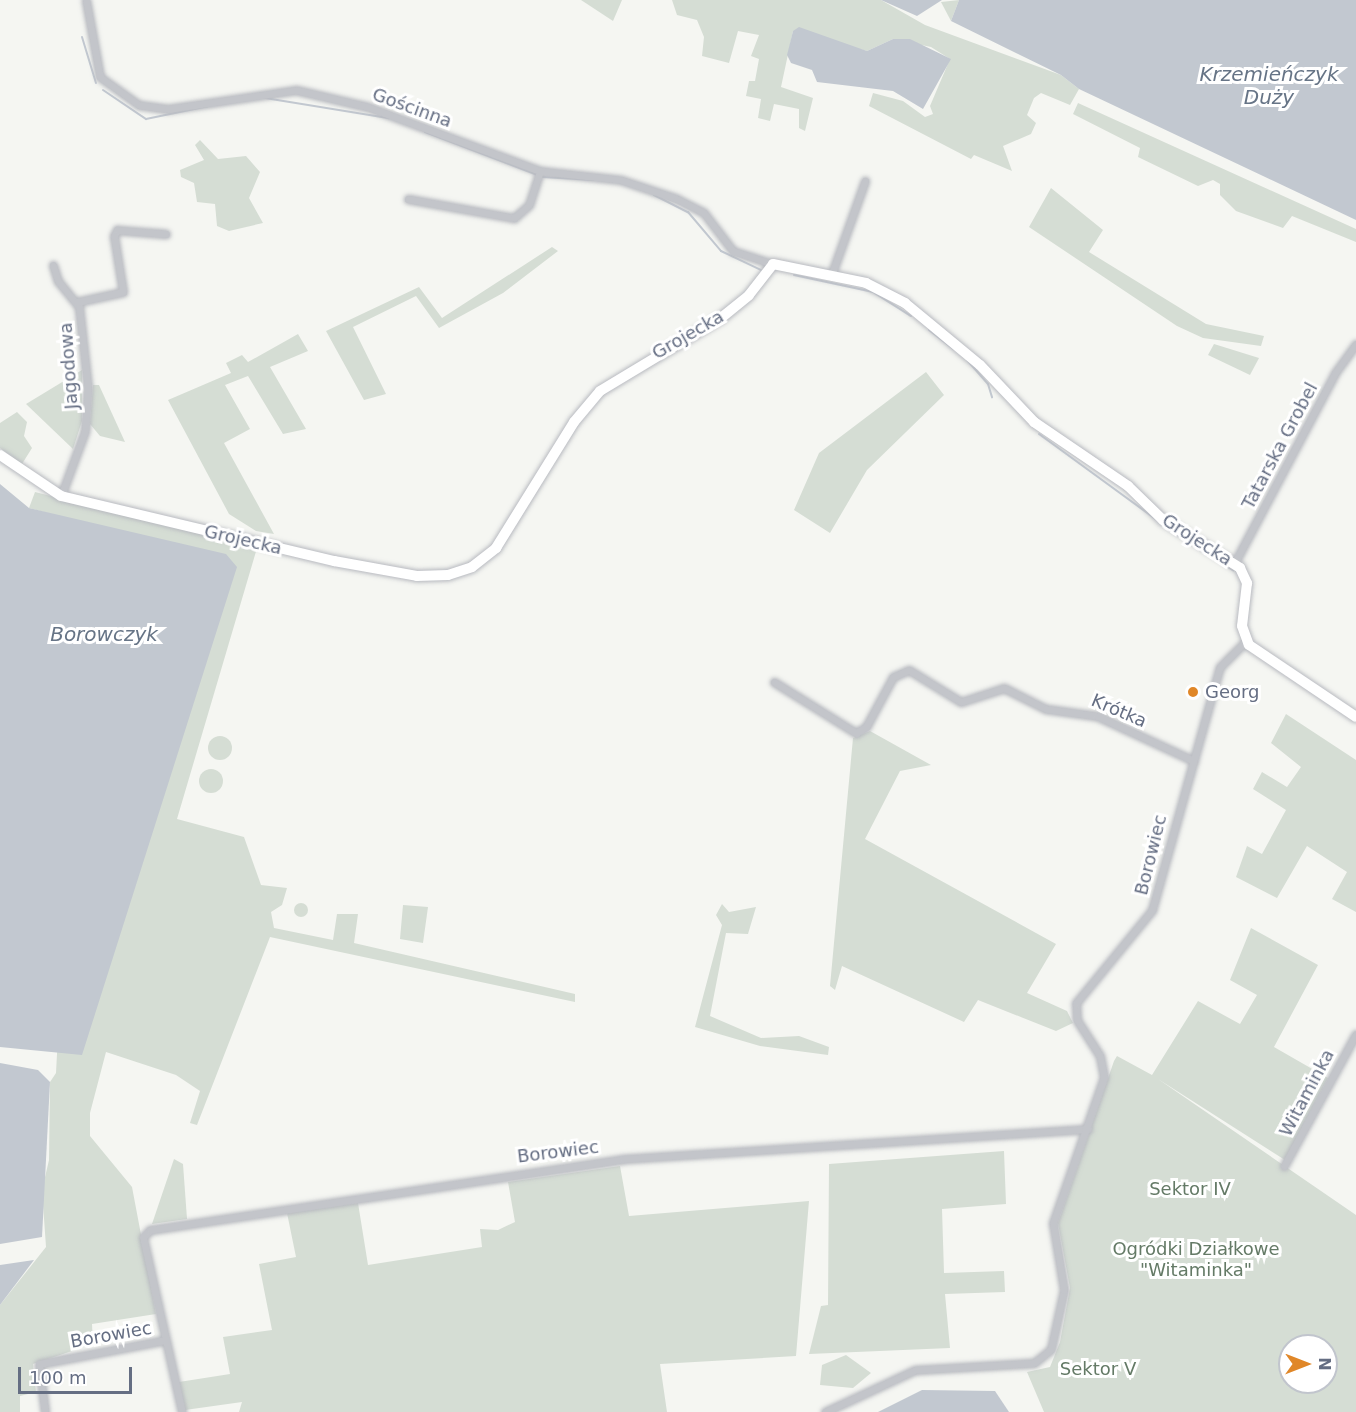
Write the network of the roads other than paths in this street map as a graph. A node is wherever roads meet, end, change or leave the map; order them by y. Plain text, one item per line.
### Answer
1 (86, 0) edge
2 (540, 171) junction
3 (865, 181) dead end
4 (408, 199) dead end
5 (166, 234) dead end
6 (773, 264) junction
7 (53, 265) dead end
8 (831, 276) junction
9 (77, 302) junction
10 (1356, 344) edge
11 (0, 455) edge
12 (62, 496) junction
13 (1234, 564) junction
14 (1246, 641) junction
15 (774, 682) dead end
16 (1356, 717) edge
17 (1194, 761) junction
18 (1356, 1034) edge
19 (1088, 1128) junction
20 (1284, 1166) dead end
21 (166, 1340) junction
22 (45, 1412) edge
23 (182, 1412) edge
24 (825, 1412) edge

1 - 2 street, Gościnna
2 - 4 street
2 - 6 street, Gościnna
3 - 8 street
5 - 9 street, Jagodowa
6 - 8 street, Grojecka
6 - 12 street, Grojecka
7 - 9 street, Jagodowa
8 - 13 street, Grojecka
9 - 12 street, Jagodowa
10 - 13 street, Tatarska Grobel
11 - 12 street, Grojecka
13 - 14 street, Grojecka
14 - 16 street
14 - 17 street, Borowiec
15 - 17 street, Krótka
17 - 19 street, Borowiec
18 - 20 street, Witaminka
19 - 21 street, Borowiec
19 - 24 street, Borowiec
21 - 22 street, Borowiec
21 - 23 street, Borowiec

